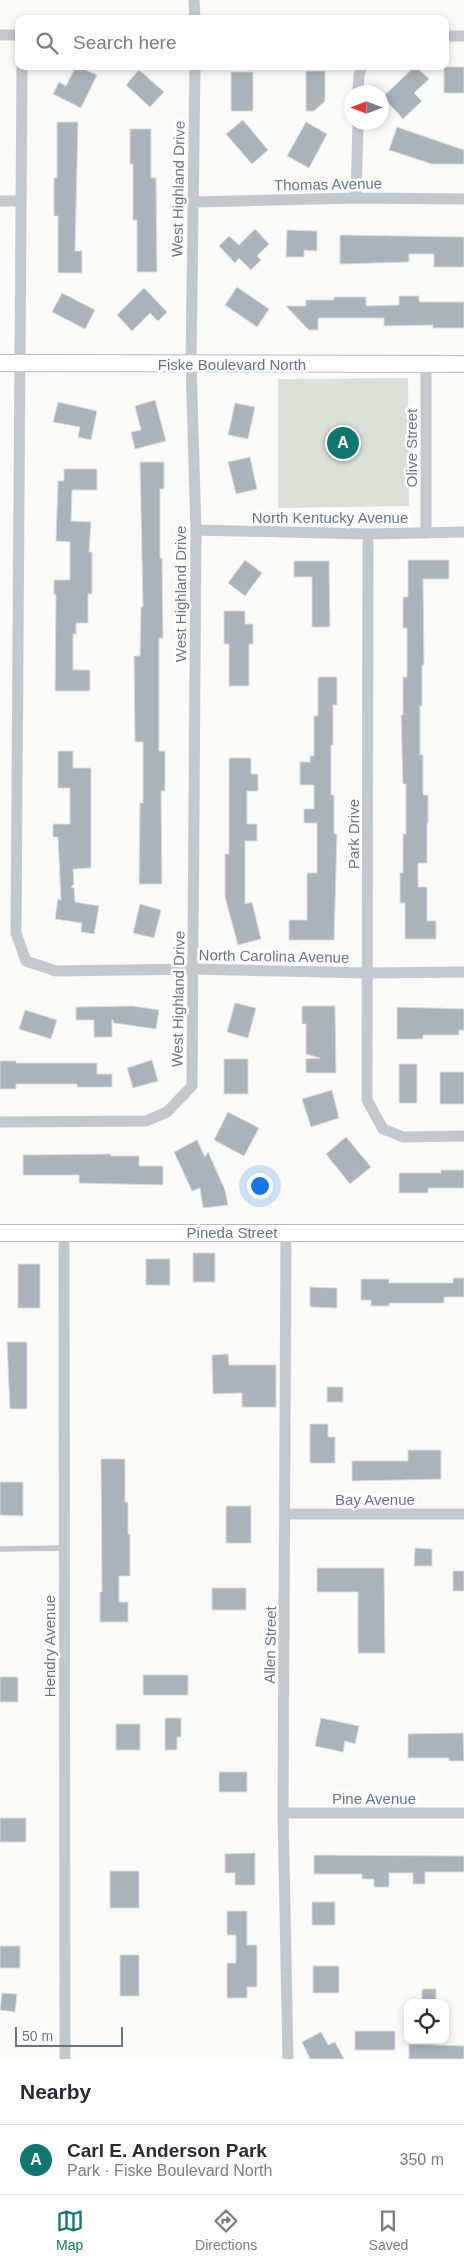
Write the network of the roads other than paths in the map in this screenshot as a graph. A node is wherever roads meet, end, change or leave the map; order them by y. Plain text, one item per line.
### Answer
1 (194, 0) edge
2 (195, 15) edge
3 (0, 35) edge
4 (15, 35) edge
5 (449, 36) edge
6 (464, 36) edge
7 (22, 70) edge
8 (195, 70) edge
9 (361, 70) edge
10 (358, 85) edge
11 (358, 130) edge
12 (356, 198) junction
13 (464, 199) edge
14 (0, 201) edge
15 (21, 201) junction
16 (193, 202) junction
17 (0, 363) edge
18 (20, 363) junction
19 (191, 364) junction
20 (426, 364) junction
21 (464, 364) edge
22 (196, 530) junction
23 (426, 532) junction
24 (464, 532) edge
25 (368, 534) junction
26 (194, 969) junction
27 (464, 972) edge
28 (368, 973) junction
29 (0, 1122) edge
30 (464, 1136) edge
31 (286, 1232) junction
32 (0, 1233) edge
33 (464, 1233) edge
34 (64, 1234) junction
35 (286, 1514) junction
36 (464, 1514) edge
37 (64, 1548) junction
38 (0, 1549) edge
39 (283, 1813) junction
40 (464, 1813) edge
41 (65, 2059) edge
42 (288, 2059) edge

1 - 2 street
3 - 4 street
5 - 6 street
7 - 15 street
8 - 16 street, West Highland Drive
9 - 10 street
11 - 12 street
12 - 13 street, Thomas Avenue
12 - 16 street, Thomas Avenue
14 - 15 street
15 - 18 street
16 - 19 street, West Highland Drive
17 - 18 street, Fiske Boulevard North
18 - 19 street, Fiske Boulevard North
18 - 26 street, North Carolina Avenue
19 - 20 street, Fiske Boulevard North
19 - 22 street, West Highland Drive
20 - 21 street, Fiske Boulevard North
20 - 23 street, Olive Street
22 - 25 street, North Kentucky Avenue
22 - 26 street, West Highland Drive
23 - 24 street, North Kentucky Avenue
23 - 25 street, North Kentucky Avenue
25 - 28 street, Park Drive
26 - 28 street, North Carolina Avenue
26 - 29 street, West Highland Drive
27 - 28 street, North Carolina Avenue
28 - 30 street, Park Drive
31 - 33 street, Pineda Street
31 - 34 street, Pineda Street
31 - 35 street, Allen Street
32 - 34 street, Pineda Street
34 - 37 street, Hendry Avenue
35 - 36 street, Bay Avenue
35 - 39 street, Allen Street
37 - 38 lane
37 - 41 street, Hendry Avenue
39 - 40 street, Pine Avenue
39 - 42 street, Allen Street

